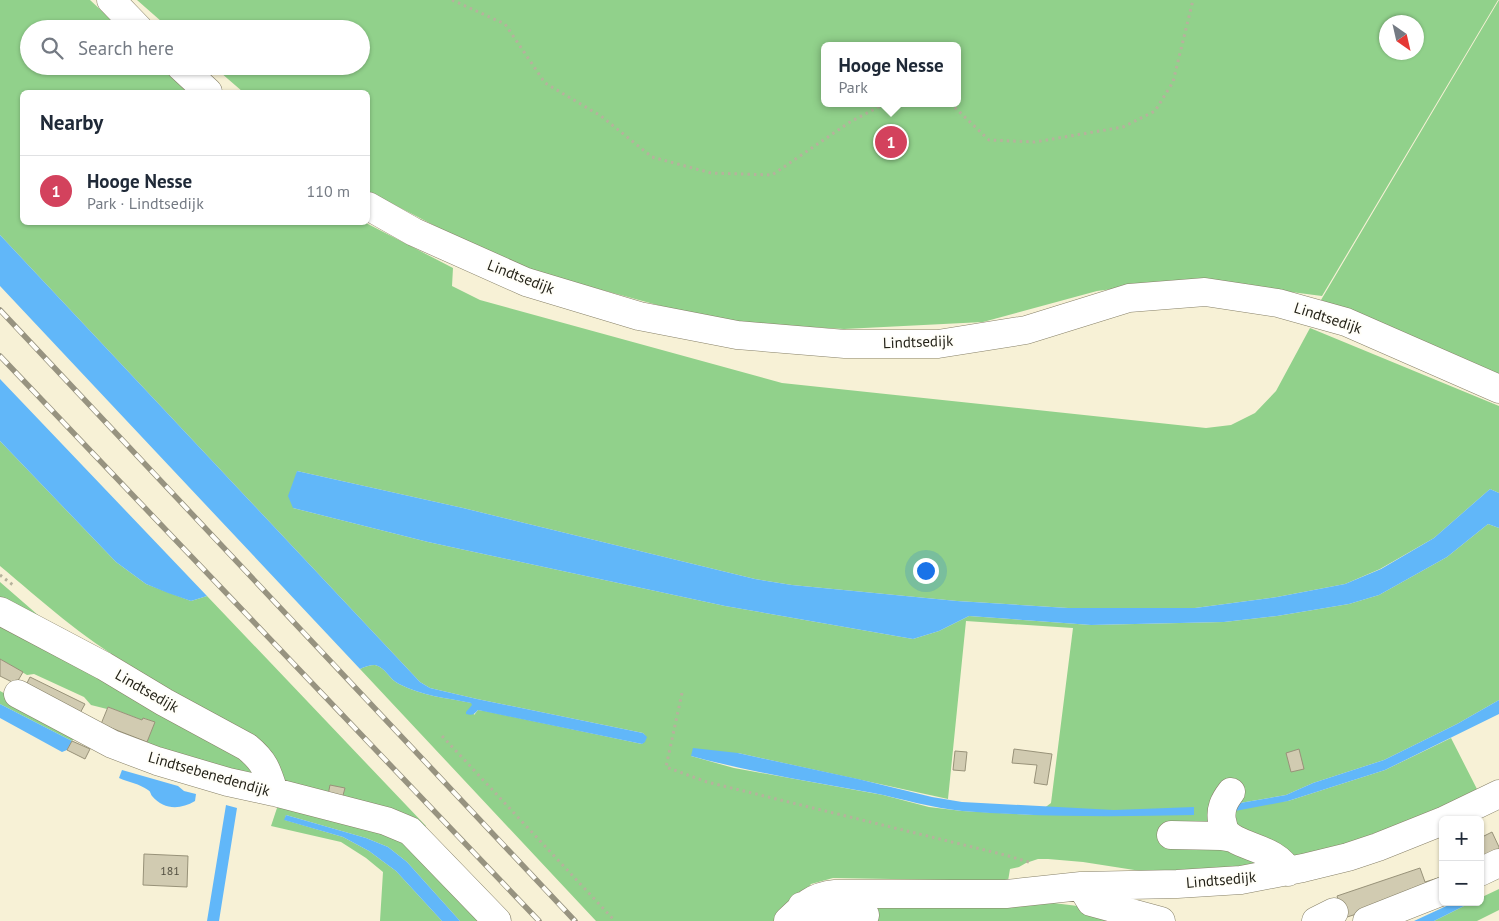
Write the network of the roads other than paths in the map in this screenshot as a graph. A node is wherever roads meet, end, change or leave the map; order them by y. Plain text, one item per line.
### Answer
1 (111, 0) edge
2 (130, 20) edge
3 (190, 75) edge
4 (206, 90) edge
5 (370, 207) edge
6 (1499, 389) edge
7 (0, 611) edge
8 (18, 694) dead end
9 (274, 792) junction
10 (1231, 792) dead end
11 (1499, 794) edge
12 (1452, 816) edge
13 (1439, 822) edge
14 (1170, 835) dead end
15 (1233, 838) junction
16 (1499, 863) edge
17 (1484, 870) edge
18 (1288, 872) junction
19 (1082, 886) junction
20 (1439, 893) edge
21 (795, 914) edge
22 (864, 915) dead end
23 (497, 921) edge
24 (1161, 921) edge
25 (1367, 921) edge

1 - 2 street
3 - 4 street
5 - 6 street, Lindtsedijk
7 - 9 street, Lindtsedijk
8 - 9 street, Lindtsebenedendijk
9 - 23 street, Lindtsebenedendijk
10 - 15 street
11 - 12 street, Lindtsedijk
13 - 18 street, Lindtsedijk
14 - 15 street
15 - 18 street
16 - 17 street
18 - 19 street, Lindtsedijk
19 - 21 street, Lindtsedijk
19 - 24 street
20 - 25 street
21 - 22 street

